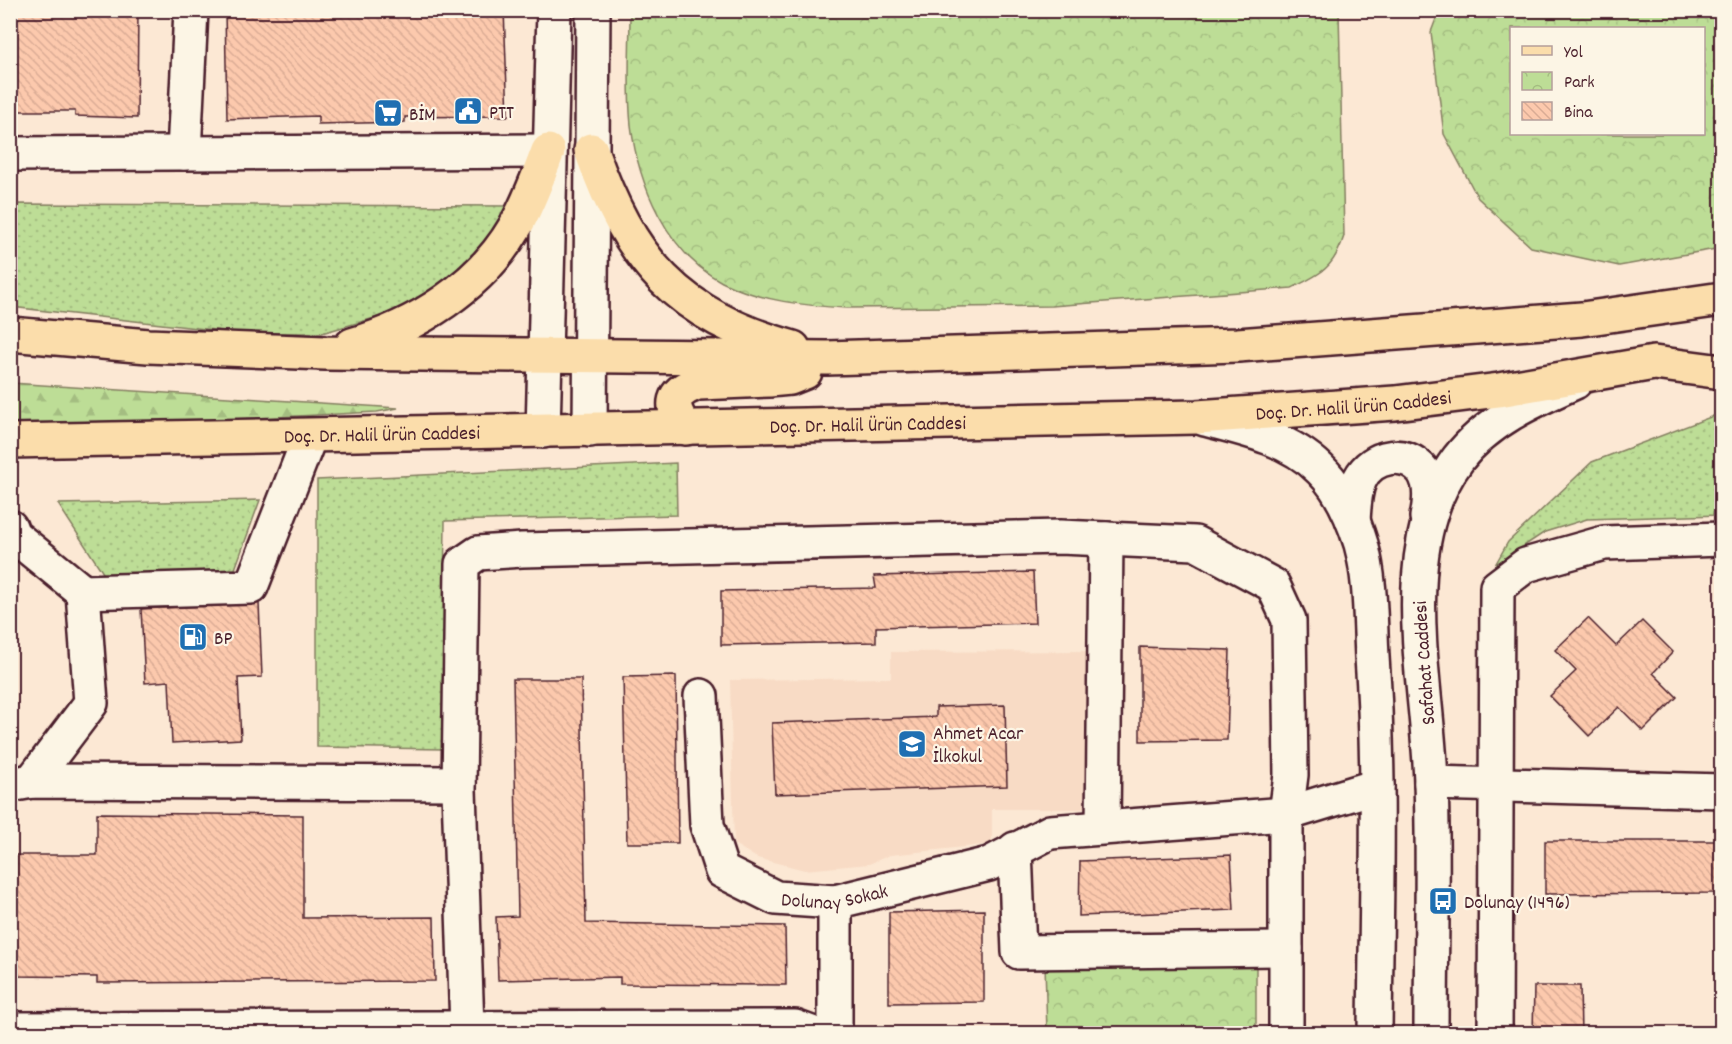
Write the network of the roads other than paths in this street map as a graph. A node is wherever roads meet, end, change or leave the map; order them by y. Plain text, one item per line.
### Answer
1 (191, 10) edge
2 (554, 10) edge
3 (593, 10) edge
4 (591, 150) junction
5 (548, 151) junction
6 (184, 153) junction
7 (10, 154) edge
8 (1722, 299) edge
9 (10, 334) edge
10 (325, 353) junction
11 (545, 357) junction
12 (589, 357) junction
13 (827, 358) junction
14 (1722, 372) edge
15 (1590, 375) junction
16 (1197, 417) junction
17 (686, 428) junction
18 (590, 430) junction
19 (543, 431) junction
20 (310, 436) junction
21 (10, 441) edge
22 (1353, 521) junction
23 (1425, 531) junction
24 (11, 532) edge
25 (1106, 539) junction
26 (1722, 539) edge
27 (83, 592) junction
28 (701, 696) dead end
29 (21, 783) edge
30 (459, 783) junction
31 (1431, 783) junction
32 (1497, 783) junction
33 (1377, 786) junction
34 (1722, 790) edge
35 (1286, 814) junction
36 (1104, 827) junction
37 (1015, 849) junction
38 (835, 902) junction
39 (1286, 949) junction
40 (467, 1028) junction
41 (10, 1029) edge
42 (699, 1030) edge
43 (419, 1031) edge
44 (802, 1031) edge
45 (835, 1034) edge
46 (1286, 1034) edge
47 (1375, 1034) edge
48 (1431, 1034) edge
49 (1495, 1034) edge

1 - 6 street
2 - 5 street
3 - 4 street
4 - 12 street
4 - 13 main road
5 - 6 street
5 - 10 main road
5 - 11 street
6 - 7 street
8 - 13 main road
9 - 10 main road
10 - 11 main road
11 - 12 main road
11 - 19 street
12 - 13 main road
12 - 18 street
13 - 17 main road
14 - 15 main road, Doç. Dr. Halil Ürün Caddesi
15 - 16 main road, Doç. Dr. Halil Ürün Caddesi
15 - 23 street, Safahat Caddesi
16 - 17 main road, Doç. Dr. Halil Ürün Caddesi
16 - 22 street
17 - 18 main road, Doç. Dr. Halil Ürün Caddesi
18 - 19 main road, Doç. Dr. Halil Ürün Caddesi
19 - 20 main road, Doç. Dr. Halil Ürün Caddesi
20 - 21 main road, Doç. Dr. Halil Ürün Caddesi
20 - 27 street
22 - 23 street
22 - 33 street
23 - 31 street, Safahat Caddesi
24 - 27 street
25 - 30 street
25 - 35 street
25 - 36 street
26 - 32 street
27 - 29 street
28 - 38 street, Dolunay Sokak
29 - 30 street
30 - 40 street
31 - 32 street
31 - 48 street, Safahat Caddesi
32 - 34 street
32 - 49 street
33 - 35 street, Dolunay Sokak
33 - 47 street
35 - 36 street, Dolunay Sokak
35 - 39 street
36 - 37 street, Dolunay Sokak
37 - 38 street, Dolunay Sokak
37 - 39 street
38 - 45 street
39 - 46 street
40 - 42 street
40 - 43 street
41 - 43 street
42 - 44 street

